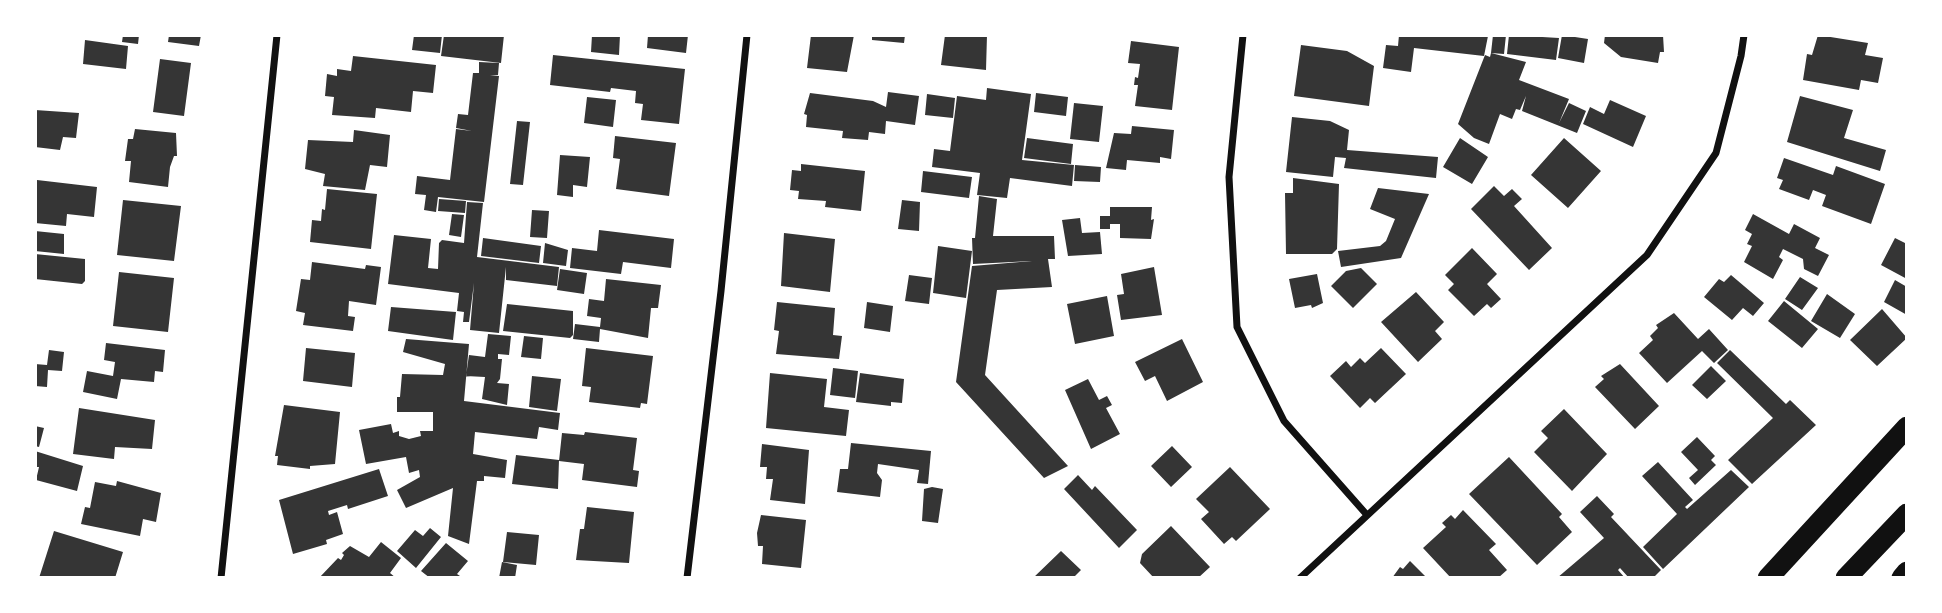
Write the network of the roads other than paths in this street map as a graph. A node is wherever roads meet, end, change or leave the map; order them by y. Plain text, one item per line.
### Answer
1 (277, 35) edge
2 (747, 35) edge
3 (1243, 35) edge
4 (1744, 35) edge
5 (1907, 427) edge
6 (1907, 514) edge
7 (1367, 515) junction
8 (1907, 572) edge
9 (221, 578) edge
10 (687, 578) edge
11 (1300, 578) edge
12 (1768, 578) edge
13 (1846, 578) edge
14 (1902, 578) edge

1 - 9 street
2 - 10 street
3 - 7 street
4 - 7 street
5 - 12 highway
6 - 13 highway
7 - 11 street
8 - 14 highway

